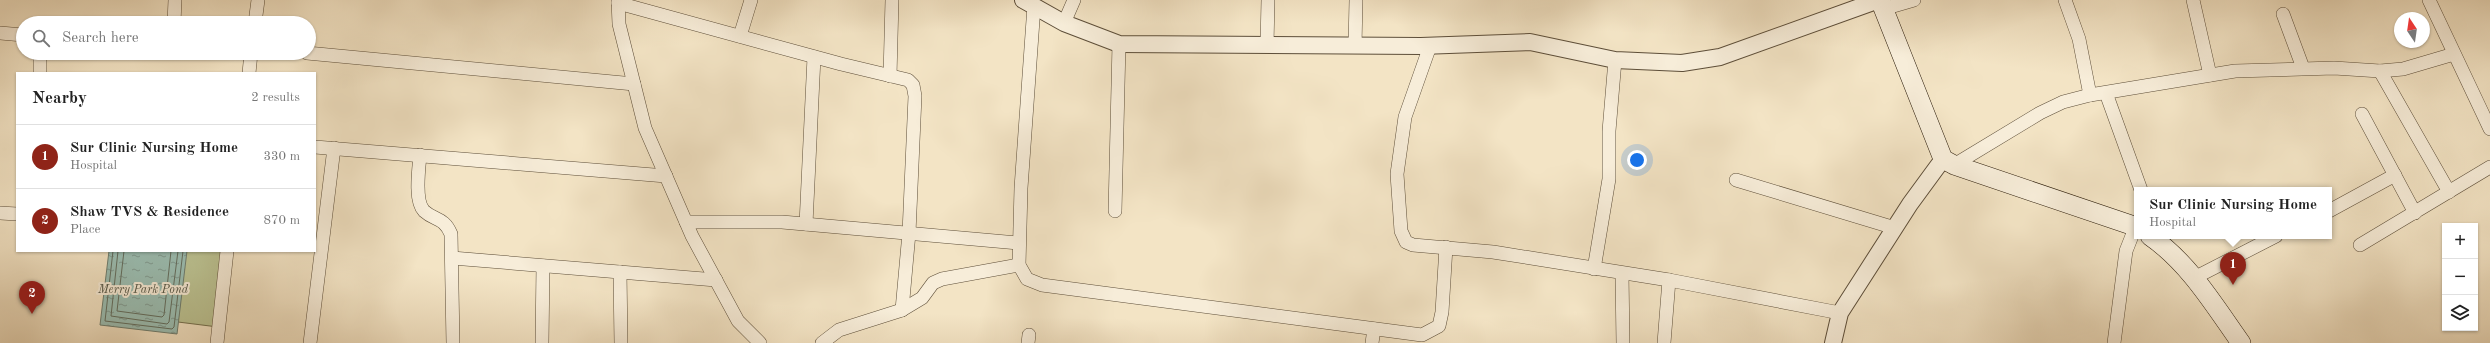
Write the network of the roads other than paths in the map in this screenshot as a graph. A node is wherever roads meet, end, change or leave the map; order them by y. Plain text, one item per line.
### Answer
1 (175, 0) edge
2 (258, 0) edge
3 (751, 0) edge
4 (892, 0) edge
5 (1074, 0) edge
6 (1268, 0) edge
7 (1356, 0) edge
8 (1914, 0) edge
9 (2065, 0) edge
10 (2193, 0) edge
11 (2429, 0) edge
12 (618, 2) edge
13 (1028, 3) edge
14 (1881, 3) edge
15 (2283, 14) dead end
16 (174, 16) edge
17 (256, 16) edge
18 (1064, 23) junction
19 (0, 33) edge
20 (16, 34) edge
21 (740, 36) junction
22 (1119, 44) junction
23 (1267, 45) junction
24 (1355, 46) junction
25 (1430, 46) junction
26 (316, 54) edge
27 (2454, 54) junction
28 (814, 57) junction
29 (40, 60) edge
30 (251, 60) edge
31 (1615, 60) junction
32 (2303, 68) junction
33 (2380, 71) junction
34 (40, 72) edge
35 (249, 72) edge
36 (890, 76) junction
37 (2210, 76) junction
38 (634, 84) junction
39 (2106, 93) junction
40 (2090, 95) junction
41 (2362, 114) dead end
42 (2490, 129) edge
43 (316, 147) edge
44 (334, 148) junction
45 (420, 156) junction
46 (1948, 162) junction
47 (2490, 167) edge
48 (2395, 175) junction
49 (666, 176) junction
50 (1736, 180) dead end
51 (2141, 187) edge
52 (2449, 192) junction
53 (2332, 209) edge
54 (1115, 211) dead end
55 (0, 213) edge
56 (2415, 213) junction
57 (16, 214) edge
58 (686, 222) junction
59 (806, 224) junction
60 (2134, 224) edge
61 (1895, 228) junction
62 (2134, 230) edge
63 (909, 233) junction
64 (2154, 239) edge
65 (2270, 239) edge
66 (1019, 243) junction
67 (2360, 245) dead end
68 (1446, 247) junction
69 (227, 252) edge
70 (452, 258) junction
71 (1019, 265) junction
72 (543, 266) junction
73 (1594, 269) junction
74 (620, 272) junction
75 (1622, 274) junction
76 (2194, 278) junction
77 (716, 280) junction
78 (1669, 280) junction
79 (902, 310) junction
80 (1840, 313) junction
81 (1374, 329) junction
82 (218, 343) edge
83 (310, 343) edge
84 (453, 343) edge
85 (542, 343) edge
86 (621, 343) edge
87 (760, 343) edge
88 (822, 343) edge
89 (1372, 343) edge
90 (1623, 343) edge
91 (1664, 343) edge
92 (1833, 343) edge
93 (2114, 343) edge
94 (2241, 343) edge

1 - 16 street
2 - 17 street
3 - 21 street
4 - 36 street
5 - 18 street
6 - 23 street
7 - 24 street
8 - 14 street
9 - 40 street
10 - 37 street
11 - 27 street
12 - 21 street
12 - 38 street
13 - 18 street
13 - 66 street
14 - 31 street
14 - 46 main road
15 - 32 street
18 - 22 street
19 - 20 street
21 - 28 street
22 - 23 street
22 - 54 street
23 - 24 street
24 - 25 street
25 - 31 street
25 - 68 street
26 - 38 street
27 - 33 street
27 - 42 street
28 - 36 street
28 - 59 street
29 - 34 street
30 - 35 street
31 - 73 street
32 - 33 street
32 - 37 street
33 - 52 street
36 - 63 street
37 - 39 street
38 - 49 street
39 - 40 street
39 - 51 street
40 - 46 street
41 - 48 street
43 - 44 street
44 - 45 street
44 - 83 street
45 - 49 street
45 - 70 street
46 - 60 main road
46 - 61 street
47 - 52 street
48 - 53 street
48 - 56 street
49 - 58 street
50 - 61 street
52 - 56 street
55 - 57 street
56 - 67 street
58 - 59 street
58 - 77 street
59 - 63 street
61 - 80 street
62 - 93 street
63 - 66 street
63 - 79 street
64 - 76 main road
65 - 76 street
66 - 71 street
68 - 73 street
68 - 81 street
69 - 82 street
70 - 72 street
70 - 84 street
71 - 79 street
71 - 81 street
72 - 74 street
72 - 85 street
73 - 75 street
74 - 77 street
74 - 86 street
75 - 78 street
75 - 90 street
76 - 94 main road
77 - 87 street
78 - 80 street
78 - 91 street
79 - 88 street
80 - 92 street
81 - 89 street

